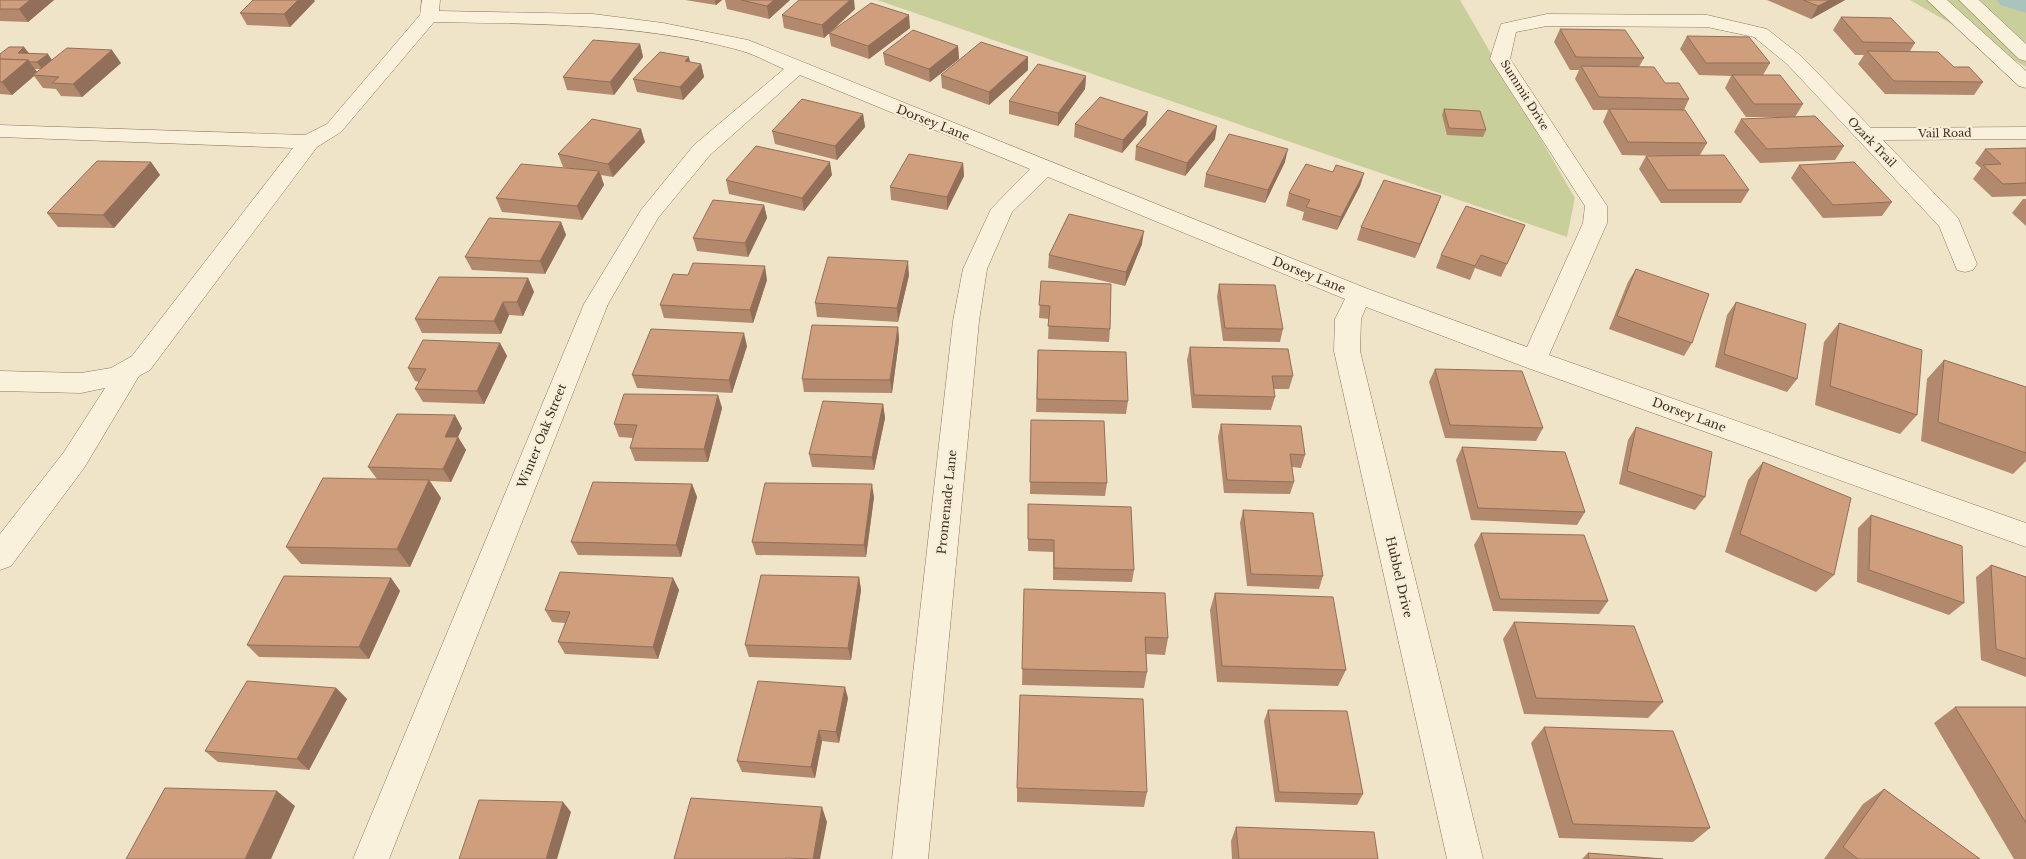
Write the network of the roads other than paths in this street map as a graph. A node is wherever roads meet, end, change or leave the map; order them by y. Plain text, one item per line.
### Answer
1 (1936, 0) edge
2 (1968, 0) edge
3 (430, 8) edge
4 (1760, 33) joint
5 (2026, 55) edge
6 (798, 68) junction
7 (2026, 82) edge
8 (0, 131) edge
9 (2026, 133) edge
10 (1864, 134) junction
11 (309, 142) junction
12 (1044, 168) junction
13 (1965, 264) dead end
14 (1359, 295) junction
15 (1534, 360) junction
16 (130, 369) junction
17 (0, 381) edge
18 (2026, 535) edge
19 (0, 557) edge
20 (371, 859) edge
21 (910, 859) edge
22 (1465, 859) edge

1 - 7 street
2 - 5 street
3 - 6 street, Dorsey Lane
3 - 11 street
4 - 10 street, Ozark Trail
4 - 15 street, Summit Drive
6 - 12 street, Dorsey Lane
6 - 20 street, Winter Oak Street
8 - 11 street
9 - 10 street, Vail Road
10 - 13 street, Ozark Trail
11 - 16 street
12 - 14 street, Dorsey Lane
12 - 21 street, Promenade Lane
14 - 15 street, Dorsey Lane
14 - 22 street, Hubbel Drive
15 - 18 street, Dorsey Lane
16 - 17 street
16 - 19 street

